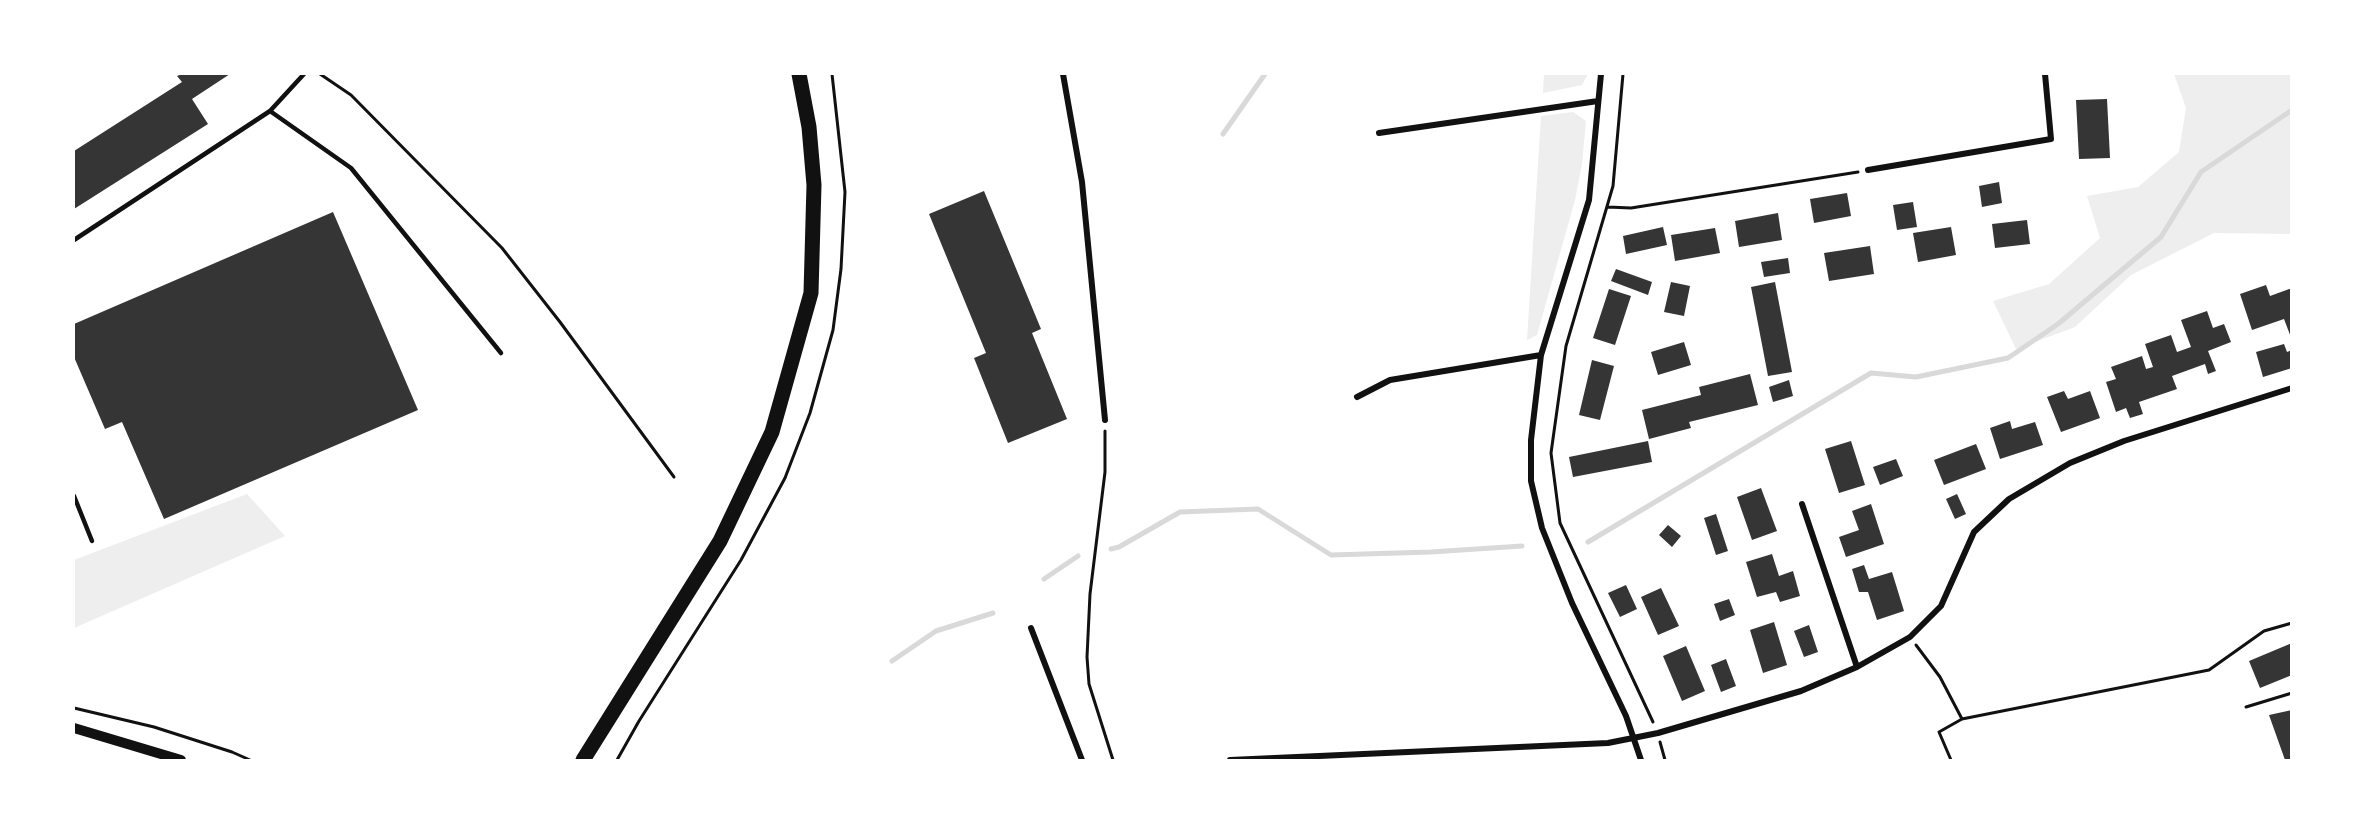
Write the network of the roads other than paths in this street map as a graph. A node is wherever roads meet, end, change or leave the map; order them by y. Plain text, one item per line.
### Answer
1 (304, 74) edge
2 (799, 74) edge
3 (1063, 74) edge
4 (1601, 74) edge
5 (2045, 74) edge
6 (1598, 101) junction
7 (270, 111) junction
8 (1379, 133) dead end
9 (1868, 170) road end
10 (74, 240) edge
11 (501, 354) dead end
12 (1541, 356) junction
13 (2292, 388) edge
14 (1357, 397) dead end
15 (1105, 420) road end
16 (74, 496) edge
17 (1802, 504) dead end
18 (92, 541) dead end
19 (1030, 628) dead end
20 (1857, 667) junction
21 (74, 728) edge
22 (1635, 739) junction
23 (154, 756) edge
24 (180, 760) edge
25 (583, 760) edge
26 (1082, 760) edge
27 (1230, 760) edge
28 (1641, 760) edge

1 - 7 lane
2 - 25 main road
3 - 15 street
4 - 6 street
5 - 9 street
6 - 8 street
6 - 12 street
7 - 10 lane
7 - 11 lane
12 - 14 street
12 - 22 street
13 - 20 street
16 - 18 lane
17 - 20 street
19 - 26 street
20 - 22 street
21 - 23 street
22 - 27 street
22 - 28 street
23 - 24 street

